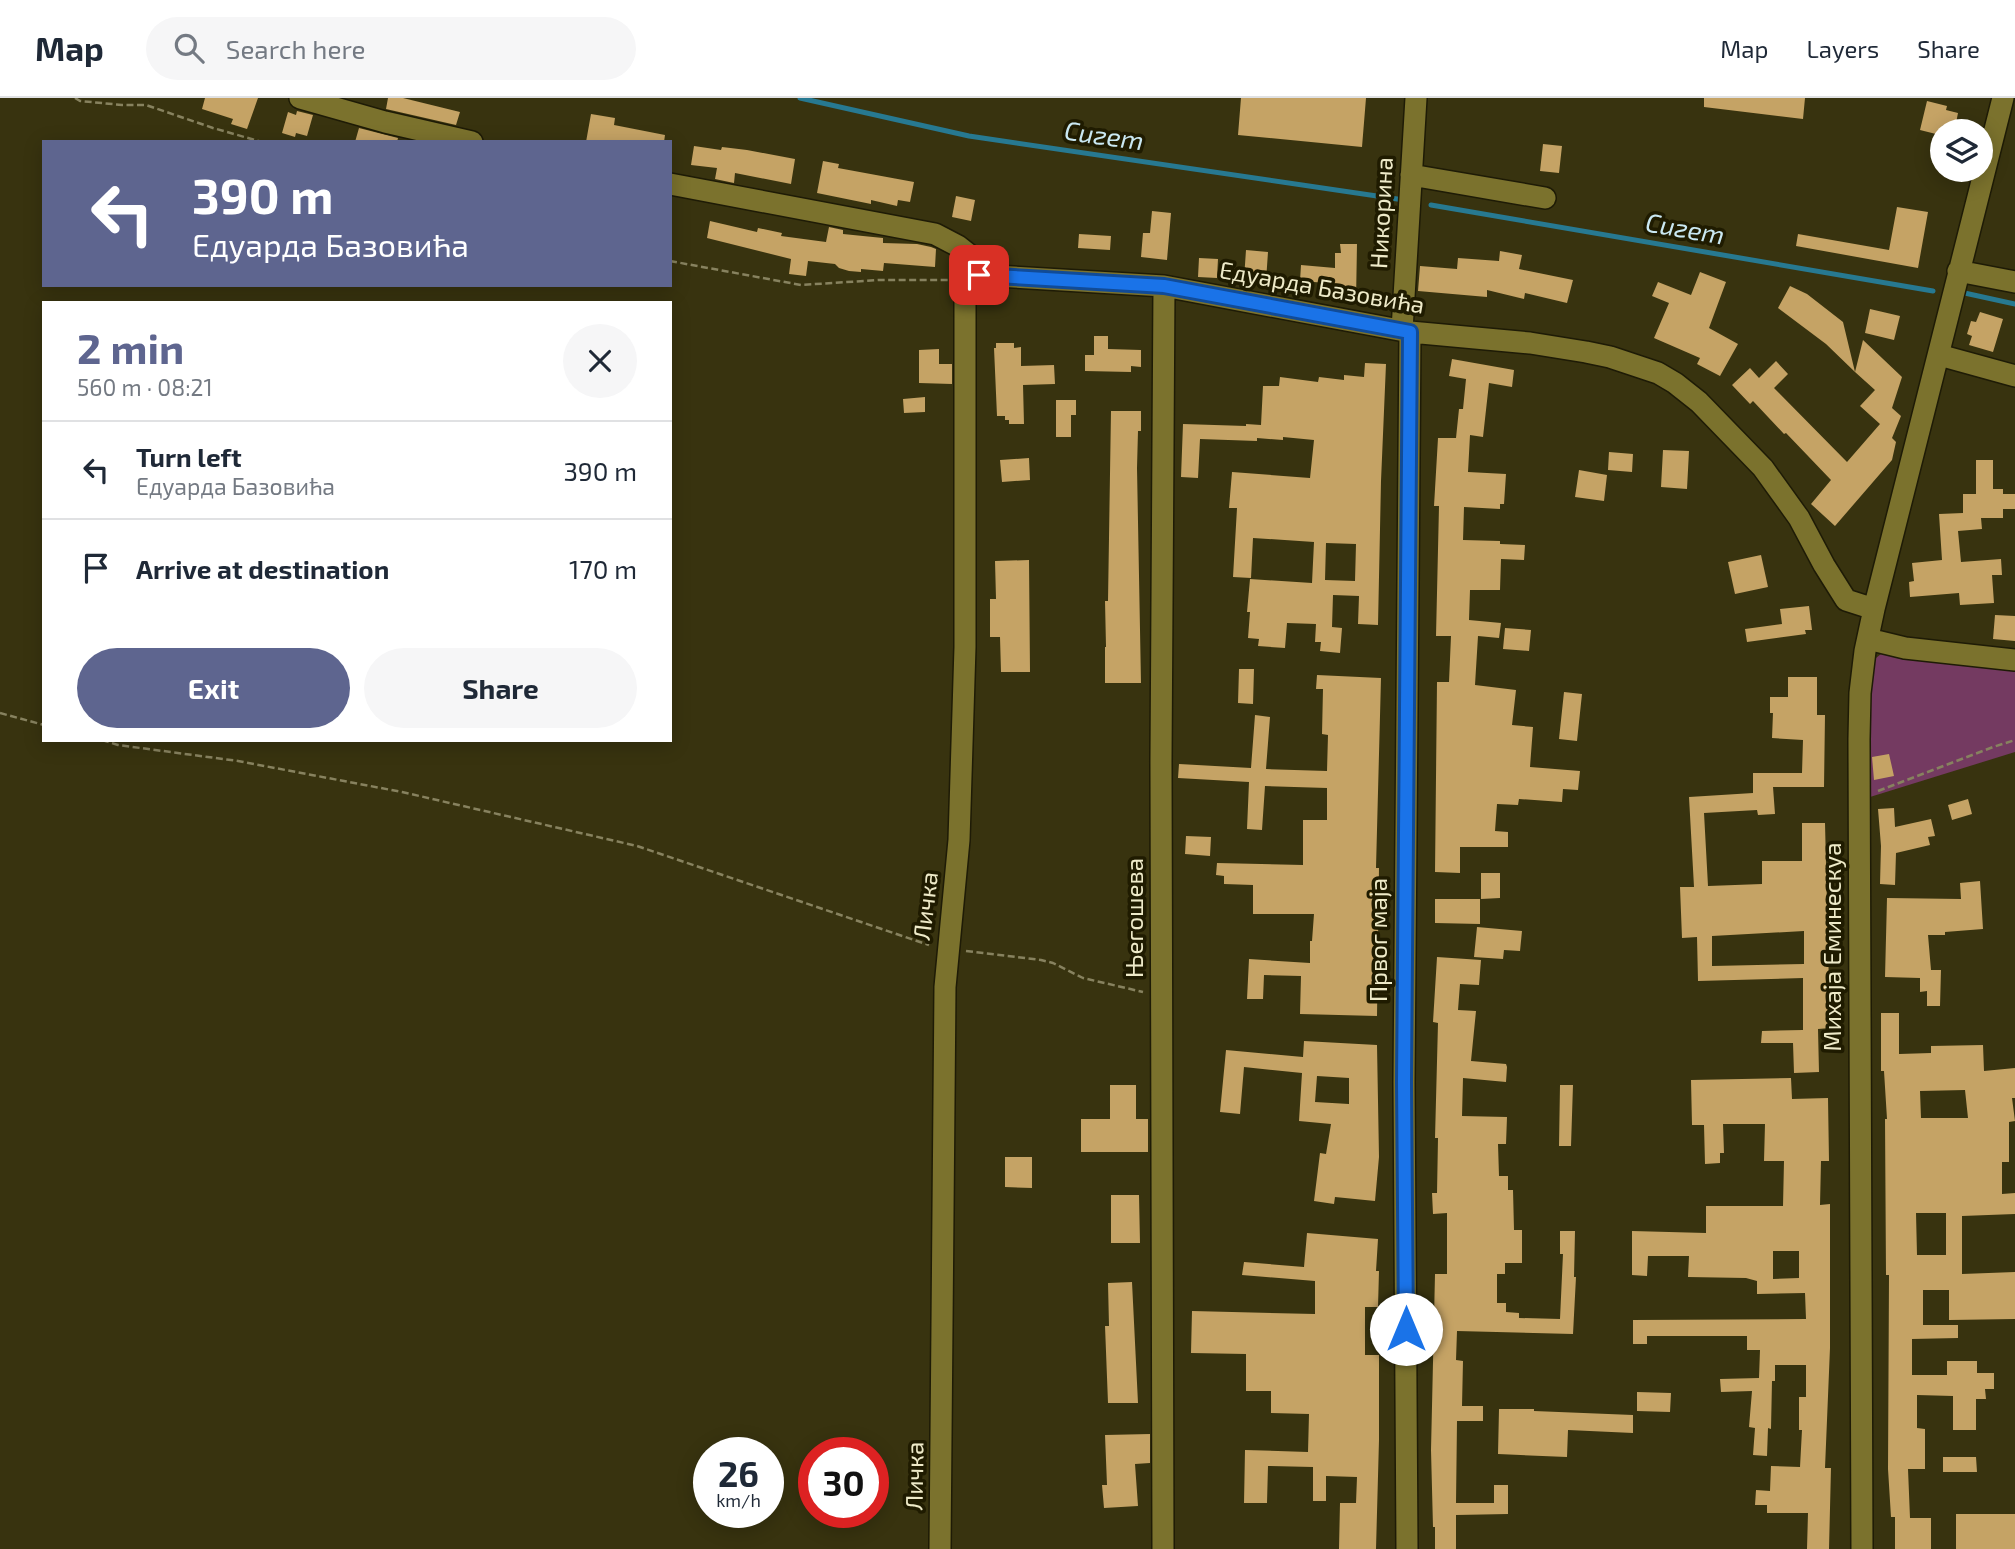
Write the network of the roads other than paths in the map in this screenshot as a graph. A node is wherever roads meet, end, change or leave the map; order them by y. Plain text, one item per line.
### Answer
1 (300, 98) edge
2 (1416, 98) edge
3 (2003, 98) edge
4 (463, 140) edge
5 (1410, 175) junction
6 (672, 184) edge
7 (1545, 198) dead end
8 (1958, 271) junction
9 (974, 280) junction
10 (2015, 282) edge
11 (1164, 286) junction
12 (1406, 331) junction
13 (1939, 355) junction
14 (2015, 376) edge
15 (1874, 609) junction
16 (1868, 639) junction
17 (2015, 660) edge
18 (940, 1549) edge
19 (1163, 1549) edge
20 (1407, 1549) edge
21 (1862, 1549) edge

1 - 4 street
2 - 5 street, Никорина
3 - 8 street, Михаја Еминескуа
5 - 7 street
5 - 12 street, Никорина
6 - 9 street
8 - 10 street
8 - 13 street, Михаја Еминескуа
9 - 11 street, Едуарда Базовића
9 - 18 street, Личка
11 - 12 street, Едуарда Базовића
11 - 19 street, Његошева
12 - 15 street, Едуарда Базовића
12 - 20 street, Првог маја
13 - 14 street
13 - 15 street, Михаја Еминескуа
15 - 16 street, Михаја Еминескуа
16 - 17 street
16 - 21 street, Михаја Еминескуа

